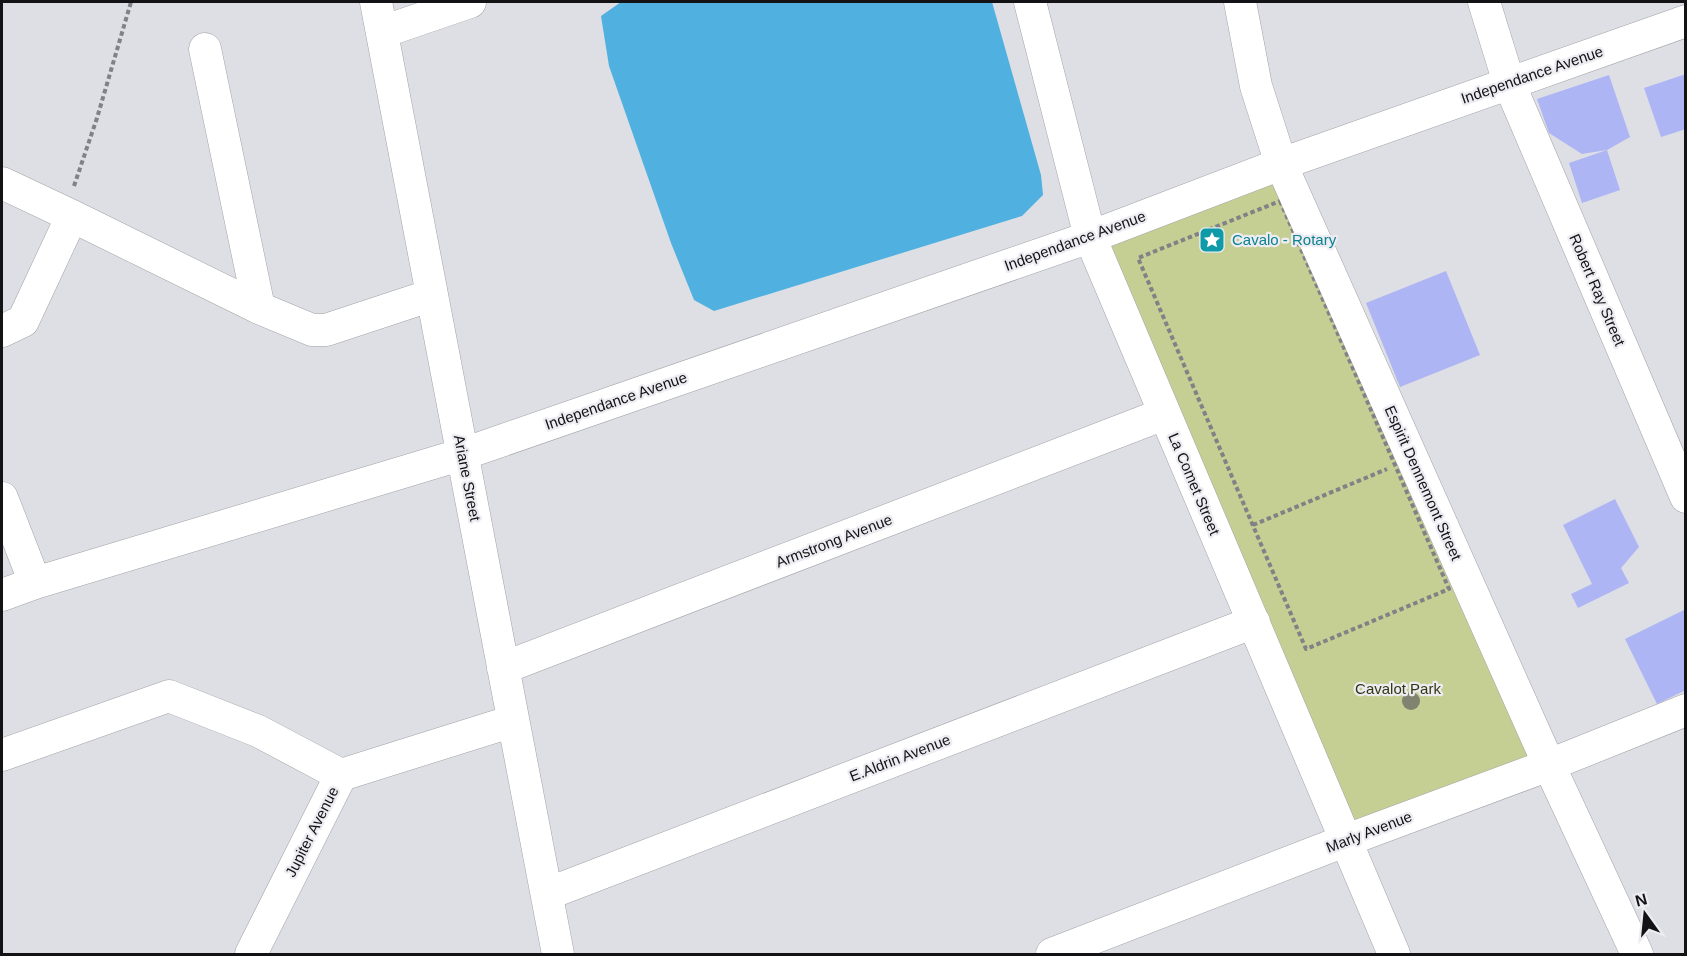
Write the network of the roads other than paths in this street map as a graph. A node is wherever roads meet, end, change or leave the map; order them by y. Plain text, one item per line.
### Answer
1 (376, 2) edge
2 (470, 2) edge
3 (1030, 2) edge
4 (1240, 2) edge
5 (1484, 2) edge
6 (1686, 21) edge
7 (382, 32) junction
8 (205, 49) dead end
9 (1509, 83) junction
10 (1281, 164) junction
11 (2, 183) edge
12 (69, 214) junction
13 (1090, 237) junction
14 (432, 295) junction
15 (260, 308) junction
16 (2, 331) edge
17 (1164, 414) junction
18 (463, 454) junction
19 (1686, 497) edge
20 (2, 498) edge
21 (35, 583) junction
22 (2, 595) edge
23 (1254, 622) junction
24 (504, 668) junction
25 (1686, 710) edge
26 (513, 721) junction
27 (2, 754) edge
28 (1548, 765) junction
29 (341, 775) junction
30 (1347, 840) junction
31 (547, 894) junction
32 (251, 954) edge
33 (558, 954) edge
34 (1052, 954) edge
35 (1394, 954) edge
36 (1637, 954) edge

1 - 7 street, Ariane Street
2 - 7 street
3 - 13 street, La Comet Street
4 - 10 street, Espirit Dennemont Street
5 - 9 street, Robert Ray Street
6 - 9 street, Independance Avenue
7 - 14 street, Ariane Street
8 - 15 street
9 - 10 street, Independance Avenue
9 - 19 street, Robert Ray Street
10 - 13 street, Independance Avenue
10 - 28 street, Espirit Dennemont Street
11 - 12 street
12 - 15 street
12 - 16 street
13 - 17 street, La Comet Street
13 - 18 street, Independance Avenue
14 - 15 street
14 - 18 street, Ariane Street
17 - 23 street, La Comet Street
17 - 24 street, Armstrong Avenue
18 - 21 street, Independance Avenue
18 - 24 street, Ariane Street
20 - 21 street
21 - 22 street, Independance Avenue
23 - 30 street, La Comet Street
23 - 31 street, E.Aldrin Avenue
24 - 26 street, Ariane Street
25 - 28 street, Marly Avenue
26 - 29 street, Jupiter Avenue
26 - 31 street, Ariane Street
27 - 29 street
28 - 30 street, Marly Avenue
28 - 36 street, Espirit Dennemont Street
29 - 32 street, Jupiter Avenue
30 - 34 street, Marly Avenue
30 - 35 street, La Comet Street
31 - 33 street, Ariane Street

